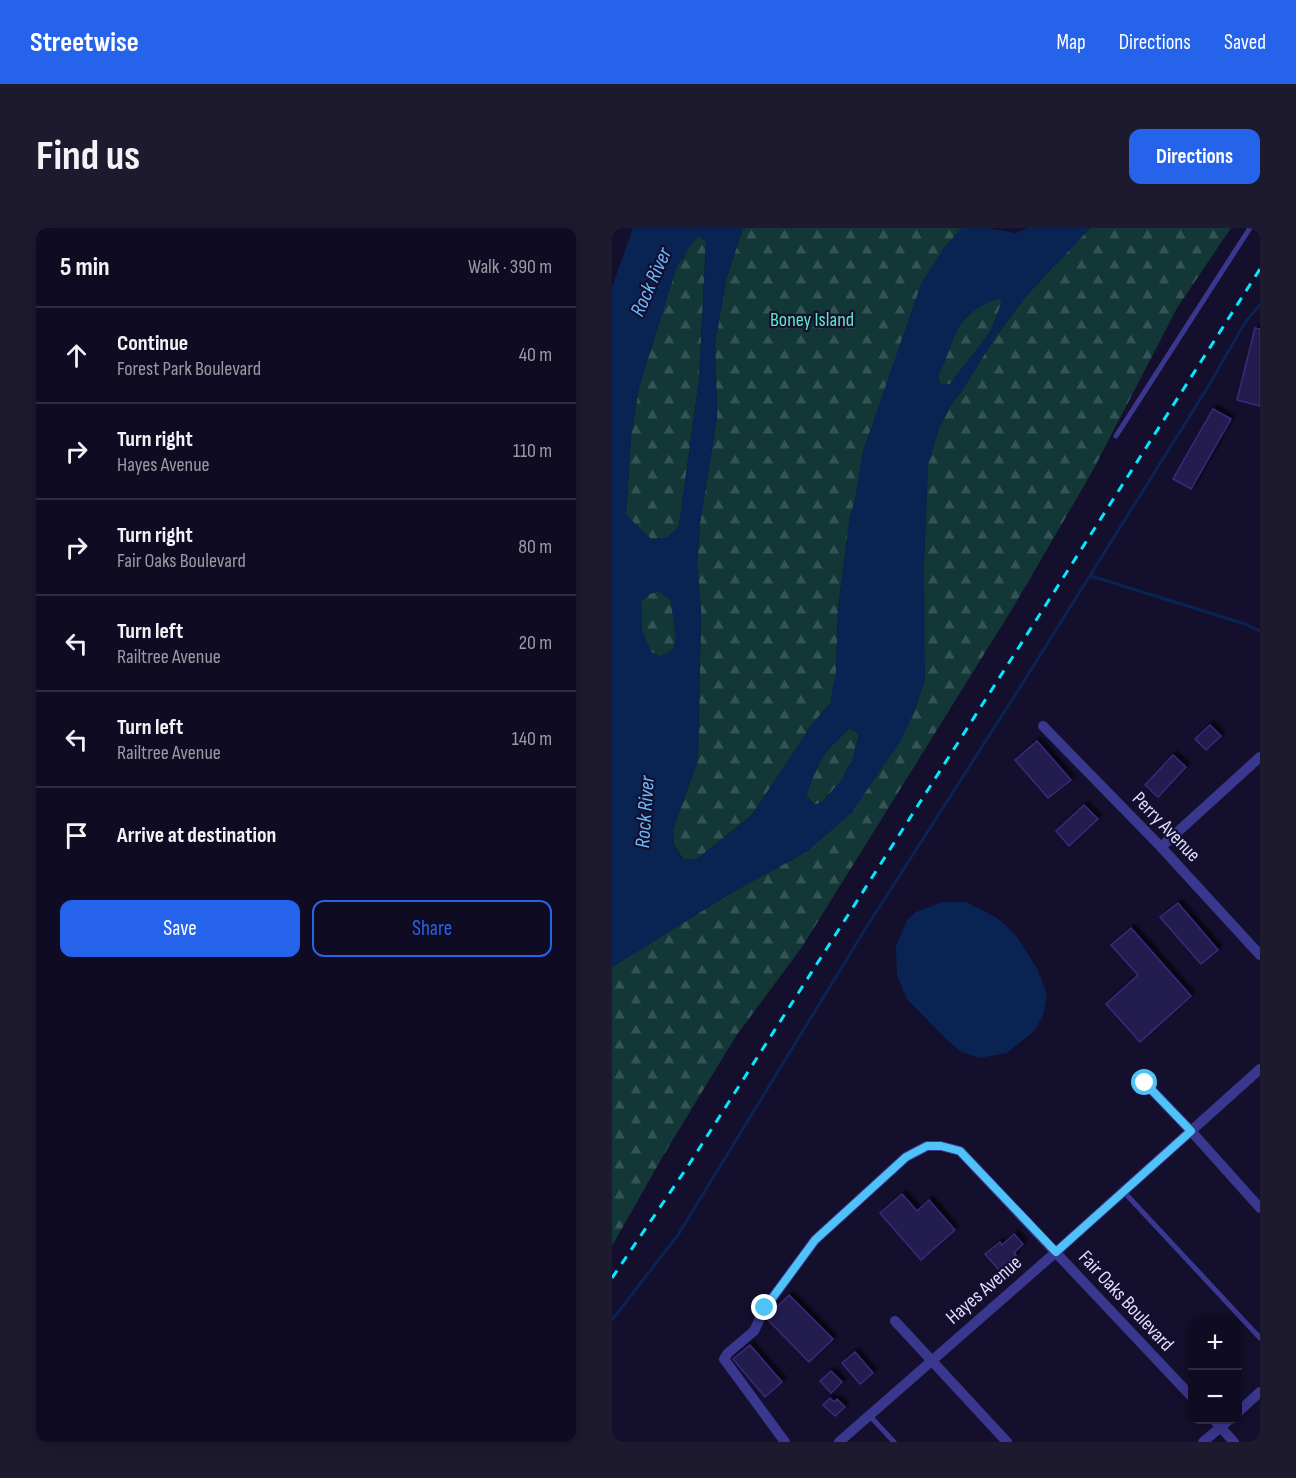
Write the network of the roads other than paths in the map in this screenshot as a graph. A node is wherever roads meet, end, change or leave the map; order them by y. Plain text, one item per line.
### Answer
1 (1250, 228) edge
2 (1116, 436) dead end
3 (1043, 726) dead end
4 (1260, 757) edge
5 (1161, 847) junction
6 (1260, 955) edge
7 (1257, 1076) edge
8 (1145, 1083) dead end
9 (1191, 1131) junction
10 (1123, 1191) junction
11 (1260, 1208) edge
12 (1056, 1252) junction
13 (895, 1321) dead end
14 (1260, 1338) edge
15 (931, 1360) junction
16 (1260, 1392) edge
17 (1188, 1393) edge
18 (1242, 1408) edge
19 (869, 1415) junction
20 (1219, 1424) edge
21 (1222, 1424) edge
22 (785, 1442) edge
23 (839, 1442) edge
24 (894, 1442) edge
25 (1007, 1442) edge
26 (1203, 1442) edge
27 (1234, 1442) edge

1 - 2 lane
3 - 5 street, Perry Avenue
4 - 5 street
5 - 6 street, Perry Avenue
7 - 9 street, Hayes Avenue
8 - 9 street
9 - 10 street, Hayes Avenue
9 - 11 street
10 - 12 street, Hayes Avenue
10 - 14 lane
12 - 15 street, Hayes Avenue
12 - 17 street, Fair Oaks Boulevard
12 - 22 street, Fair Oaks Boulevard
13 - 15 street
15 - 19 street, Hayes Avenue
15 - 25 street
16 - 18 street
19 - 23 street, Hayes Avenue
19 - 24 lane
20 - 26 street
21 - 27 street

